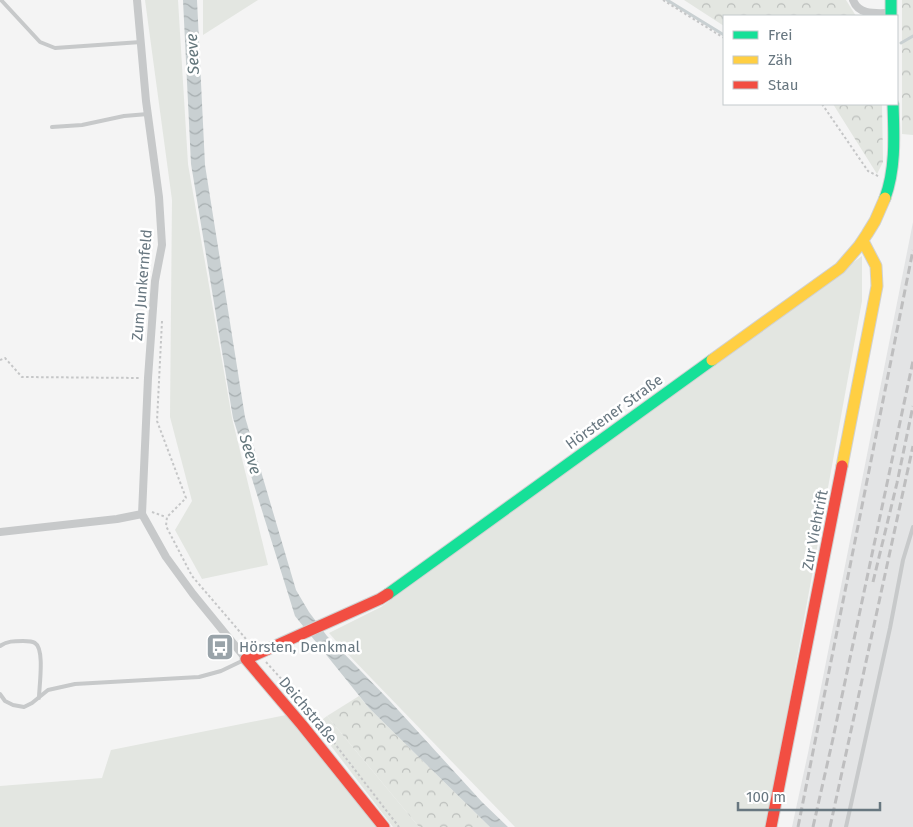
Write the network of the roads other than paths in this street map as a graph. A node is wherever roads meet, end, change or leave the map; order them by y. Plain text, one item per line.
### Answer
1 (1, 0) edge
2 (137, 0) edge
3 (853, 0) edge
4 (891, 0) edge
5 (891, 15) edge
6 (141, 42) junction
7 (893, 105) edge
8 (148, 114) junction
9 (52, 128) dead end
10 (864, 241) junction
11 (142, 514) junction
12 (913, 528) edge
13 (0, 532) edge
14 (0, 646) edge
15 (246, 660) junction
16 (0, 694) edge
17 (39, 698) junction
18 (384, 827) edge
19 (771, 827) edge
20 (846, 827) edge

1 - 6 lane
2 - 6 street, Zum Junkernfeld
3 - 5 street
4 - 5 street
6 - 8 street, Zum Junkernfeld
7 - 10 street, Hörstener Straße
8 - 9 lane
8 - 11 street, Zum Junkernfeld
10 - 15 street, Hörstener Straße
10 - 19 street, Zur Viehtrift
11 - 13 street
11 - 15 street, Deichstraße
12 - 20 lane
14 - 17 lane
15 - 17 lane
15 - 18 street, Deichstraße
16 - 17 lane

